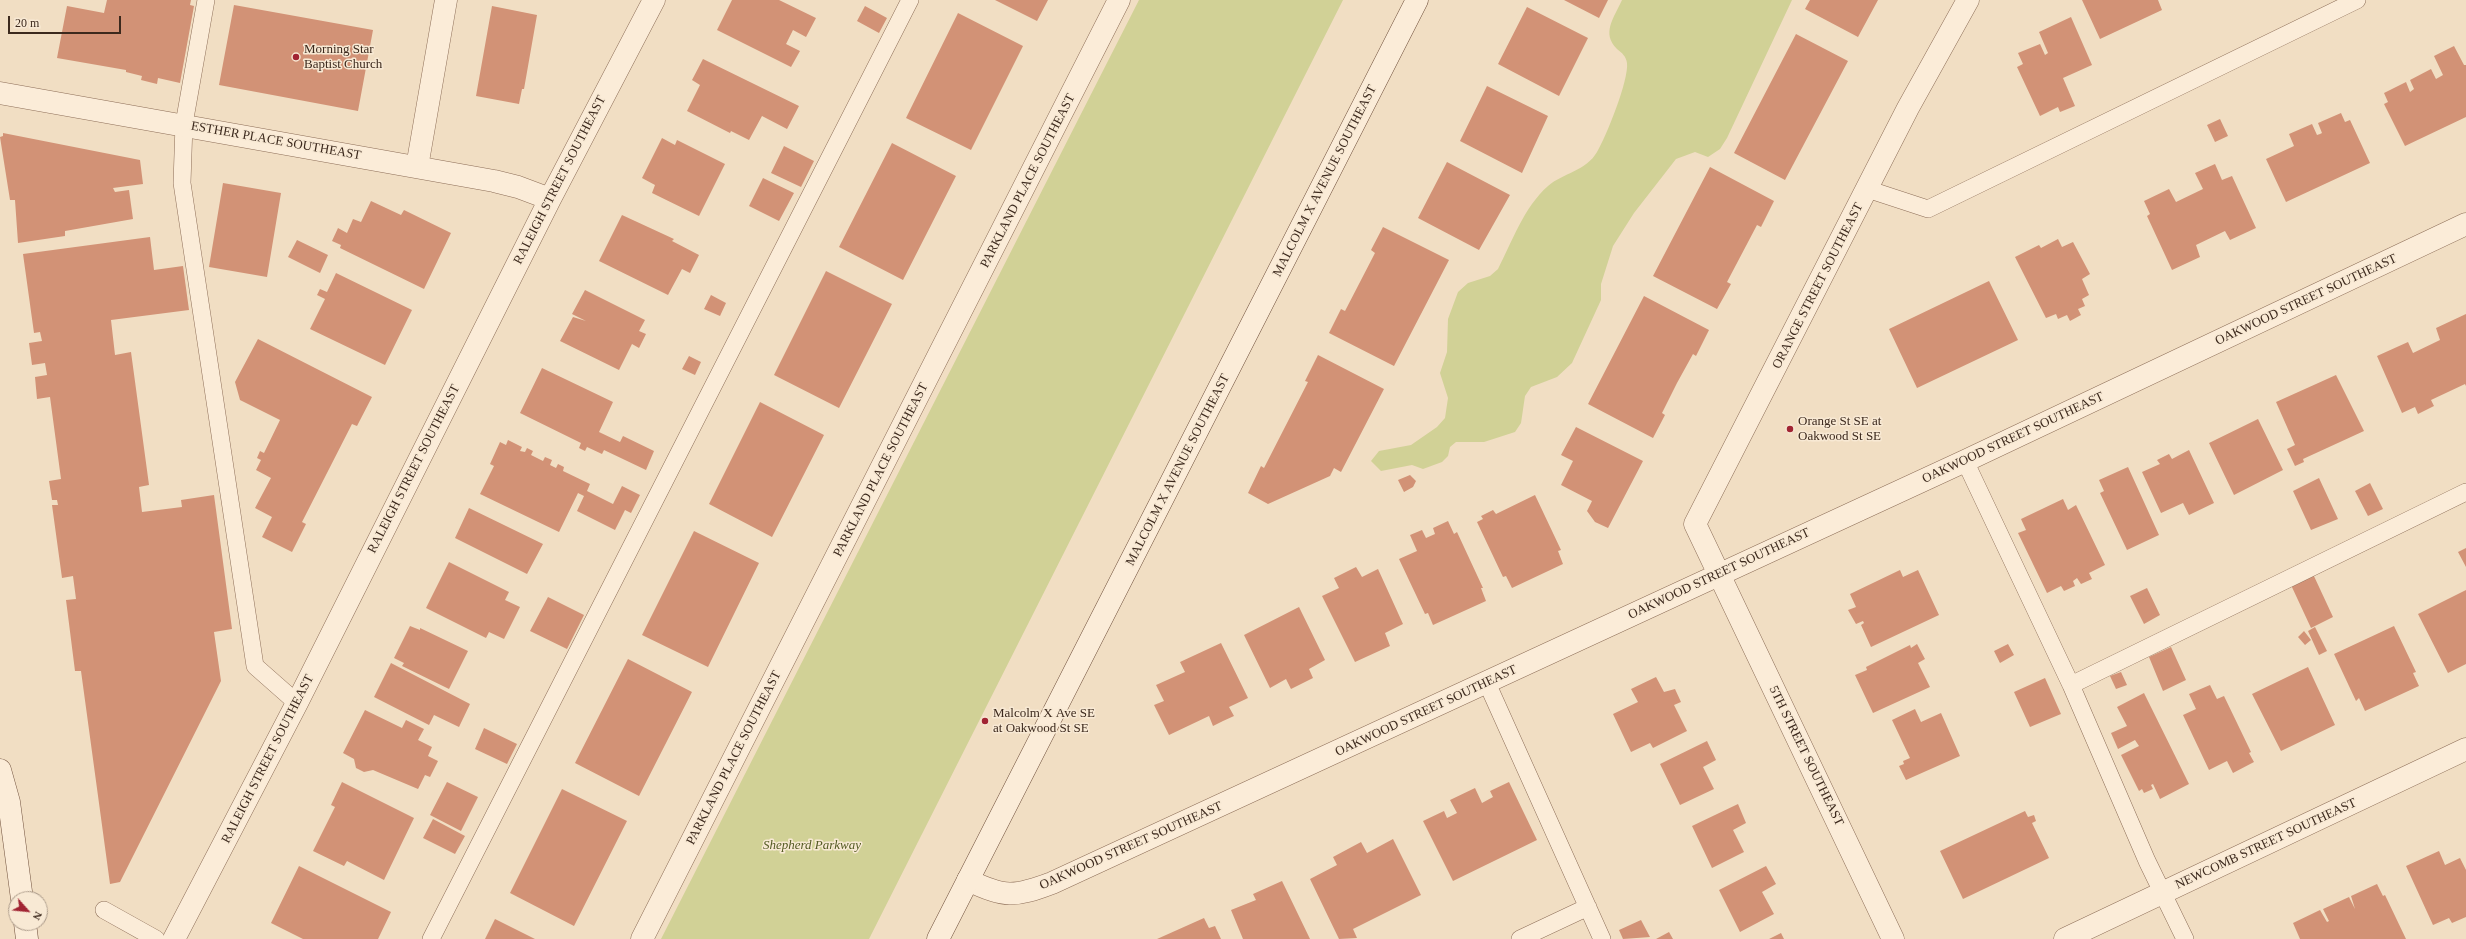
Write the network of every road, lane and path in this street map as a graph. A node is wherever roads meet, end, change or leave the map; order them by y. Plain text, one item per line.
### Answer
1 (206, 0) edge
2 (446, 0) edge
3 (654, 0) edge
4 (910, 0) edge
5 (1119, 0) edge
6 (1417, 0) edge
7 (1968, 0) edge
8 (2356, 0) edge
9 (0, 93) edge
10 (184, 124) junction
11 (417, 166) junction
12 (1867, 189) junction
13 (550, 200) junction
14 (2466, 224) edge
15 (1964, 461) junction
16 (2466, 492) edge
17 (1719, 574) junction
18 (1487, 683) junction
19 (2071, 685) junction
20 (297, 703) junction
21 (2466, 749) edge
22 (0, 770) edge
23 (968, 880) junction
24 (21, 891) edge
25 (2163, 893) junction
26 (1588, 907) junction
27 (104, 910) dead end
28 (156, 939) edge
29 (174, 939) edge
30 (431, 939) edge
31 (642, 939) edge
32 (938, 939) edge
33 (1520, 939) edge
34 (1602, 939) edge
35 (1893, 939) edge
36 (2065, 939) edge
37 (2185, 939) edge

1 - 10 lane
2 - 11 street
3 - 13 street, RALEIGH STREET SOUTHEAST
4 - 30 lane
5 - 31 street, PARKLAND PLACE SOUTHEAST
6 - 23 street, MALCOLM X AVENUE SOUTHEAST
7 - 12 street, ORANGE STREET SOUTHEAST
8 - 12 lane
9 - 10 street, ESTHER PLACE SOUTHEAST
10 - 11 street, ESTHER PLACE SOUTHEAST
10 - 20 lane
11 - 13 street, ESTHER PLACE SOUTHEAST
12 - 17 street, ORANGE STREET SOUTHEAST
13 - 20 street, RALEIGH STREET SOUTHEAST
14 - 15 street, OAKWOOD STREET SOUTHEAST
15 - 17 street, OAKWOOD STREET SOUTHEAST
15 - 19 lane
16 - 19 lane
17 - 18 street, OAKWOOD STREET SOUTHEAST
17 - 35 street, 5TH STREET SOUTHEAST
18 - 23 street, OAKWOOD STREET SOUTHEAST
18 - 26 lane
19 - 25 lane
20 - 29 street, RALEIGH STREET SOUTHEAST
21 - 25 street, NEWCOMB STREET SOUTHEAST
22 - 24 street
23 - 32 street, MALCOLM X AVENUE SOUTHEAST
25 - 36 street, NEWCOMB STREET SOUTHEAST
25 - 37 lane
26 - 33 lane
26 - 34 lane
27 - 28 lane

